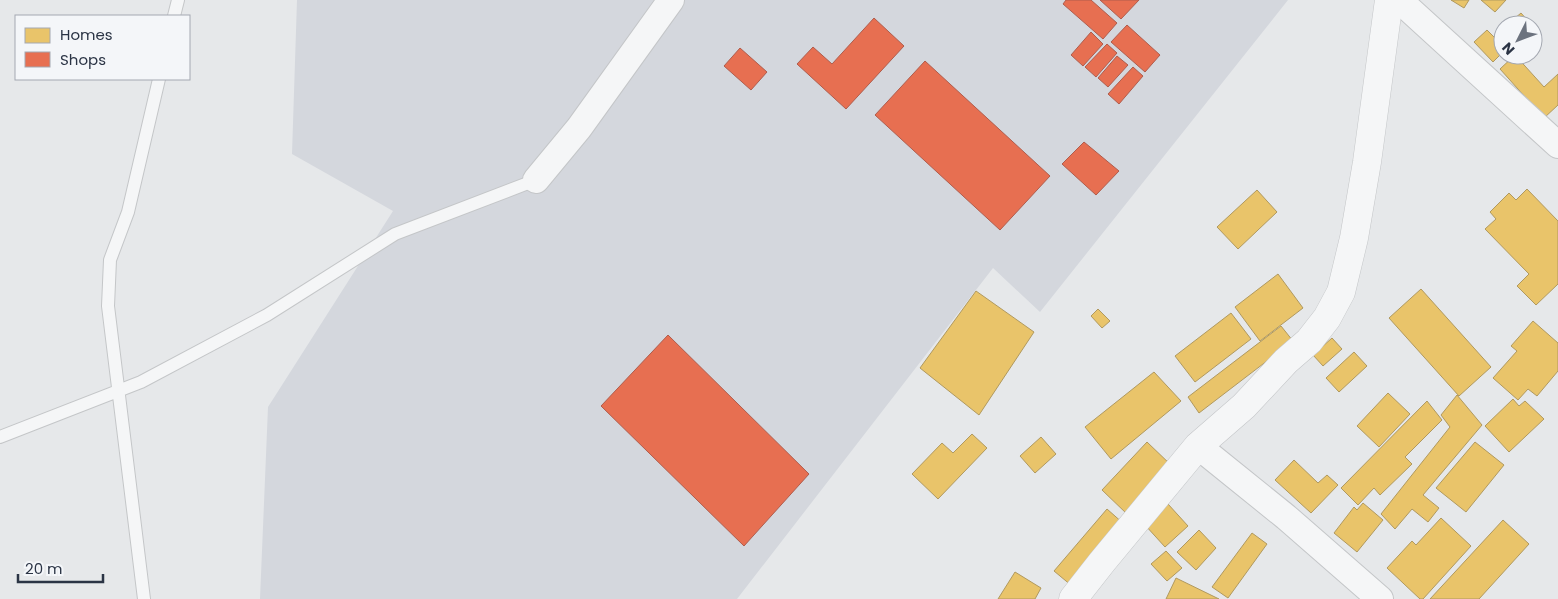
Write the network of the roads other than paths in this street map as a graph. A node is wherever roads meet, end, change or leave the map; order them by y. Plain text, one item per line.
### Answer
1 (178, 0) edge
2 (672, 0) edge
3 (1389, 0) edge
4 (1399, 0) edge
5 (174, 15) edge
6 (159, 80) edge
7 (1558, 145) edge
8 (536, 180) joint
9 (119, 392) junction
10 (0, 437) edge
11 (1198, 446) junction
12 (144, 599) edge
13 (1073, 599) edge
14 (1380, 599) edge

1 - 5 lane
2 - 8 street
3 - 11 street
4 - 7 street
6 - 9 lane
8 - 9 lane
9 - 10 lane
9 - 12 lane
11 - 13 street
11 - 14 street

